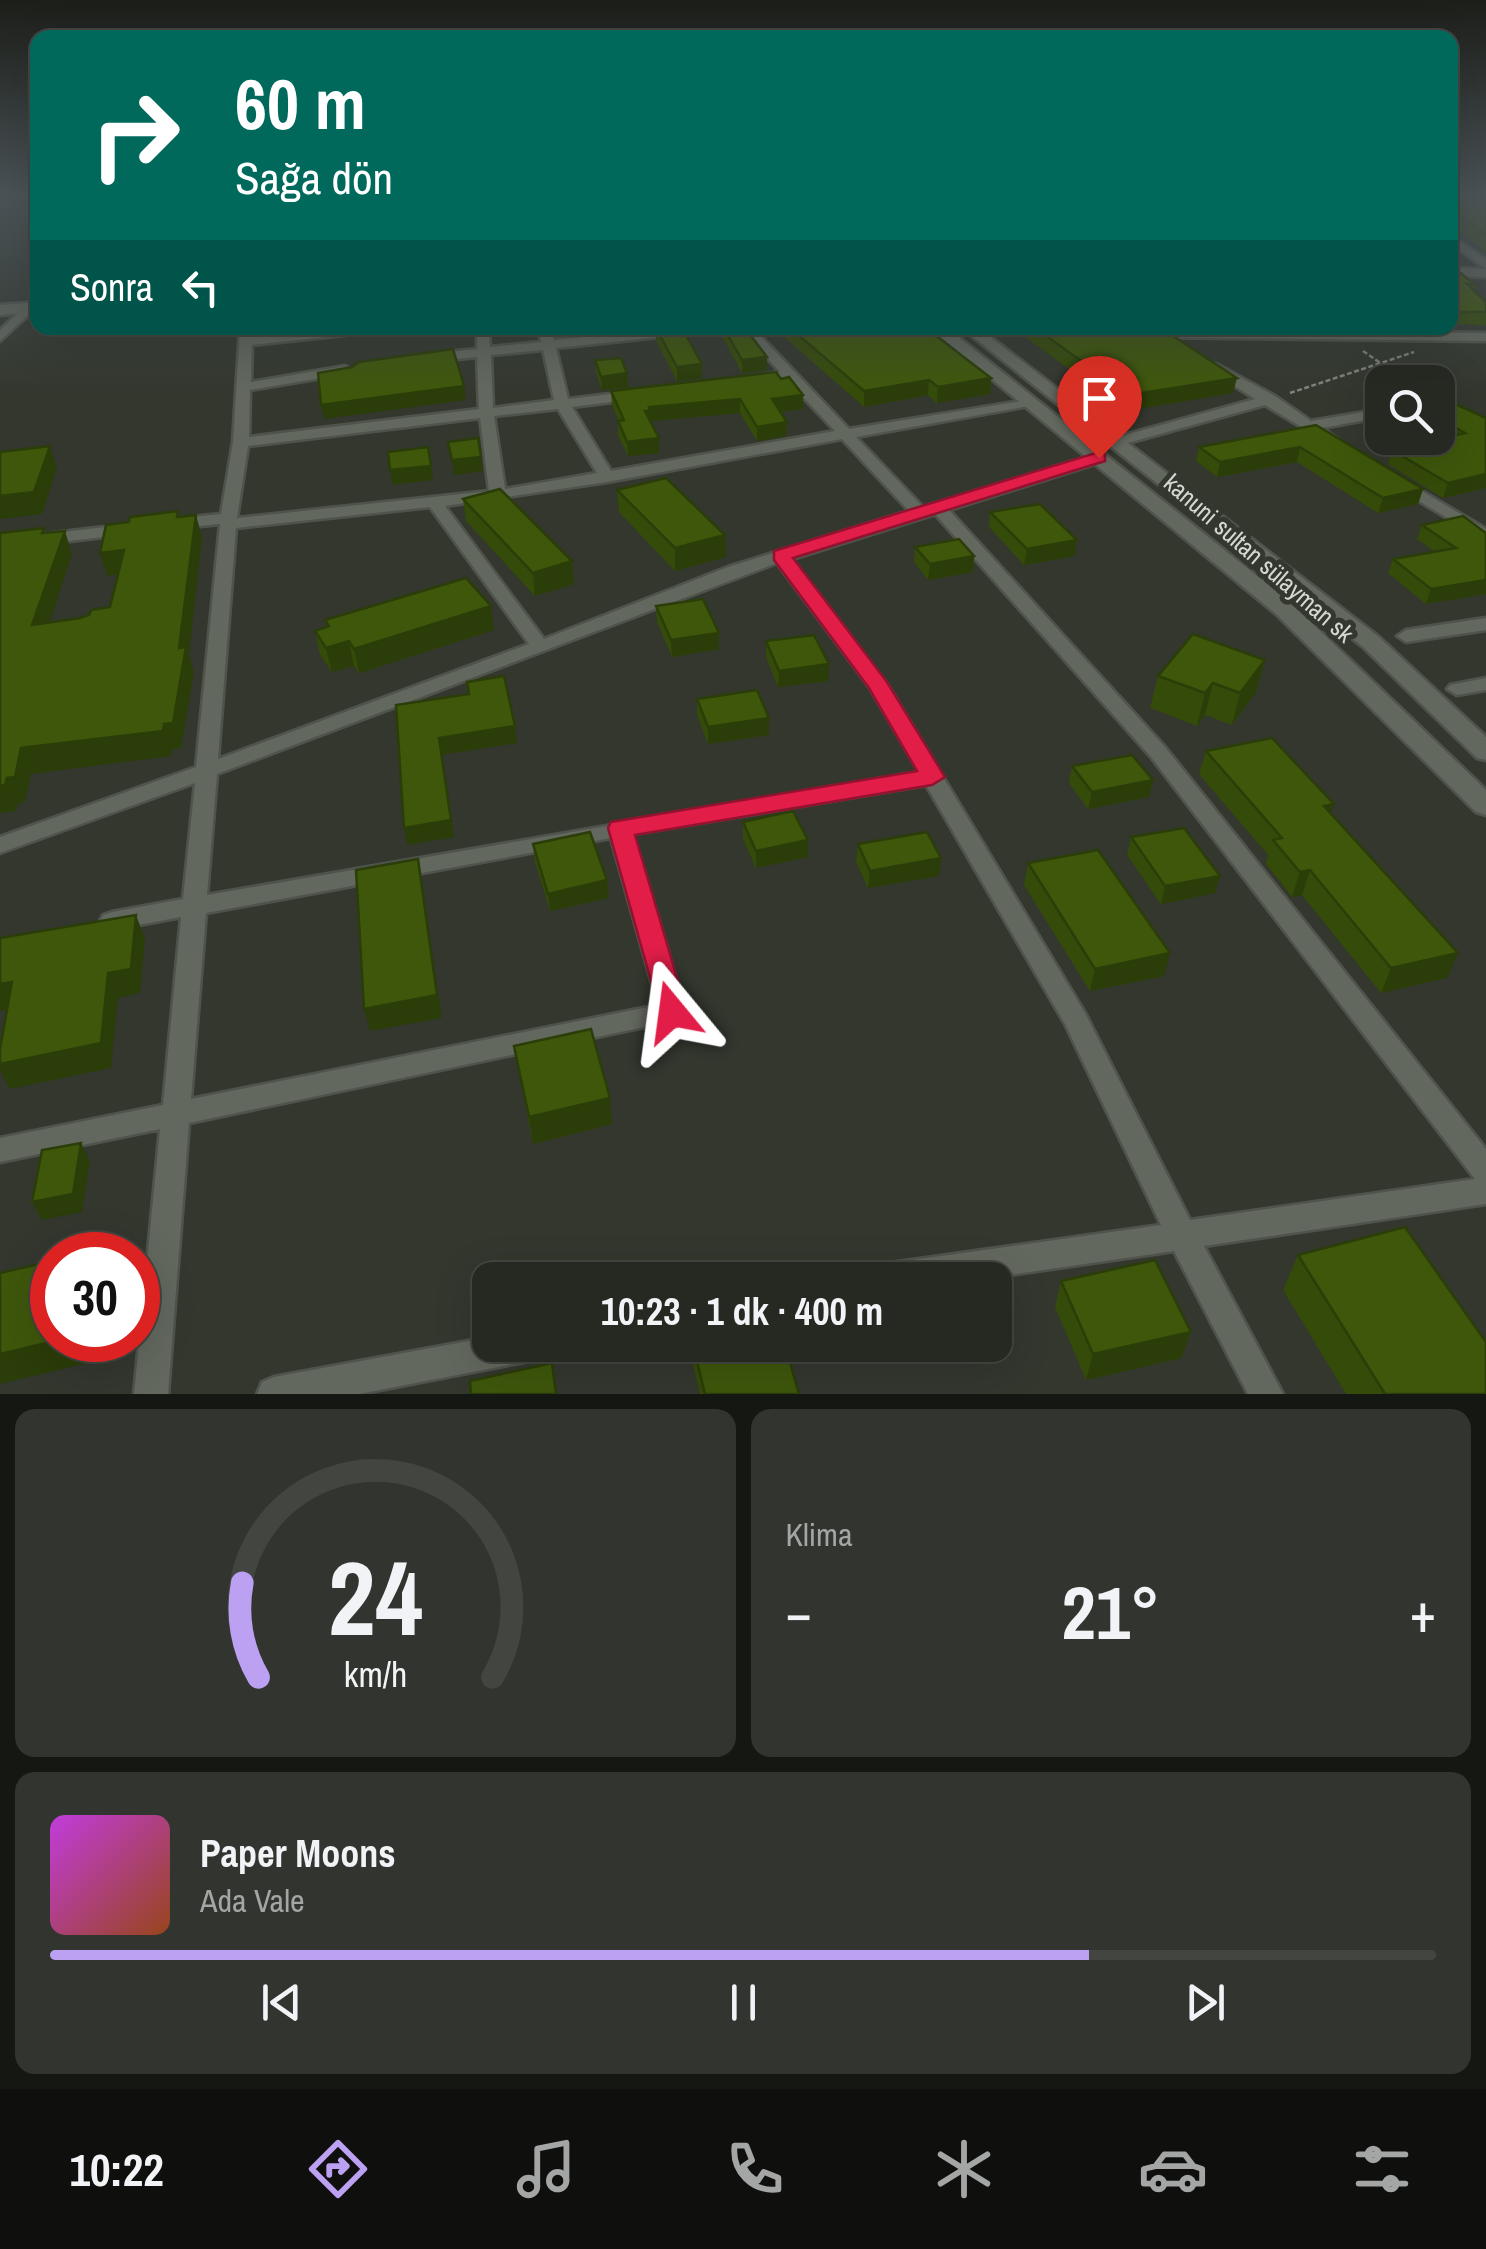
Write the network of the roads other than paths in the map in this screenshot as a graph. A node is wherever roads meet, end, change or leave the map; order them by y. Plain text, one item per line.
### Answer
1 (1486, 269) edge
2 (1458, 271) edge
3 (30, 305) edge
4 (30, 309) edge
5 (0, 310) edge
6 (245, 335) edge
7 (483, 335) edge
8 (546, 335) edge
9 (642, 335) edge
10 (753, 335) edge
11 (947, 335) edge
12 (979, 335) edge
13 (1161, 335) edge
14 (1429, 335) edge
15 (0, 337) edge
16 (1486, 337) edge
17 (550, 345) junction
18 (484, 352) junction
19 (1190, 352) edge
20 (420, 359) edge
21 (1206, 362) edge
22 (368, 366) edge
23 (790, 375) junction
24 (736, 382) edge
25 (243, 387) junction
26 (648, 394) edge
27 (1270, 399) junction
28 (1029, 402) junction
29 (562, 404) junction
30 (486, 412) junction
31 (1365, 416) edge
32 (1309, 426) junction
33 (844, 432) junction
34 (1118, 440) junction
35 (241, 442) junction
36 (1341, 446) edge
37 (1099, 458) junction
38 (1389, 476) edge
39 (607, 477) junction
40 (498, 495) junction
41 (434, 502) junction
42 (927, 508) junction
43 (229, 521) junction
44 (1486, 536) edge
45 (0, 544) edge
46 (780, 556) junction
47 (1486, 624) edge
48 (1406, 636) dead end
49 (541, 648) junction
50 (1486, 684) edge
51 (1457, 689) dead end
52 (1486, 752) edge
53 (205, 772) junction
54 (932, 777) junction
55 (1486, 806) edge
56 (620, 828) junction
57 (0, 845) edge
58 (194, 904) junction
59 (97, 924) edge
60 (175, 1114) junction
61 (0, 1150) edge
62 (1486, 1171) edge
63 (1486, 1191) edge
64 (1182, 1236) junction
65 (1002, 1262) edge
66 (472, 1356) edge
67 (150, 1394) edge
68 (274, 1394) edge
69 (1266, 1394) edge

1 - 2 main road
3 - 5 main road
4 - 15 street
6 - 25 street
7 - 18 street
8 - 17 street
9 - 17 street
10 - 23 street
11 - 28 main road, kanuni sultan sülayman sk
12 - 34 main road
13 - 19 street
14 - 16 street
17 - 18 street
17 - 29 street
18 - 20 street
18 - 30 street
21 - 27 street
22 - 25 street
23 - 24 street
23 - 33 street
25 - 35 street
26 - 29 street
27 - 32 street
27 - 34 street
28 - 33 street
28 - 37 main road, kanuni sultan sülayman sk
29 - 30 street
29 - 39 street
30 - 35 street
30 - 40 street
31 - 32 street
32 - 36 street
33 - 39 street
33 - 42 street
34 - 52 main road
35 - 43 street
37 - 42 street
37 - 55 main road, kanuni sultan sülayman sk
38 - 44 street
39 - 40 street
40 - 41 street
41 - 43 street
41 - 49 street
42 - 46 street
42 - 62 street
43 - 45 street
43 - 53 street
46 - 49 street
46 - 54 street
47 - 48 street
49 - 53 street
50 - 51 street
53 - 57 street
53 - 58 street
54 - 56 street
54 - 64 street
56 - 58 street
56 - 60 street
58 - 59 street
58 - 60 street
60 - 61 street
60 - 67 street
63 - 64 street
64 - 65 street
64 - 69 street
66 - 68 street

